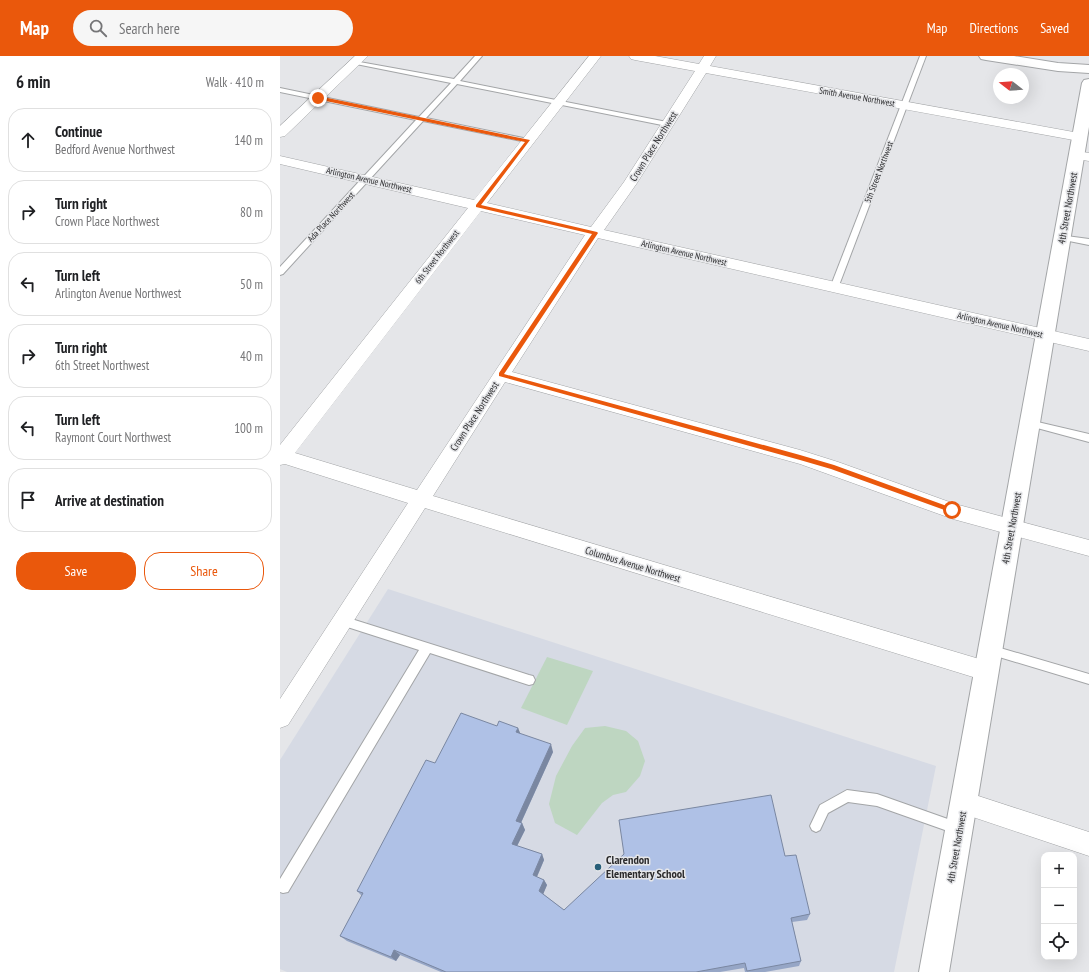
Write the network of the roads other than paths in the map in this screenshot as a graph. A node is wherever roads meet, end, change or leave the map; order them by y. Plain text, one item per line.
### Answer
1 (479, 56) edge
2 (595, 56) edge
3 (635, 56) edge
4 (922, 56) edge
5 (986, 56) edge
6 (359, 59) edge
7 (706, 62) edge
8 (1089, 69) edge
9 (455, 82) junction
10 (1089, 83) edge
11 (280, 90) edge
12 (318, 98) junction
13 (559, 103) junction
14 (904, 105) junction
15 (1087, 105) edge
16 (421, 119) junction
17 (667, 124) junction
18 (280, 133) edge
19 (1079, 137) junction
20 (528, 141) junction
21 (1083, 156) edge
22 (280, 160) edge
23 (366, 180) junction
24 (478, 206) junction
25 (595, 233) junction
26 (1062, 237) junction
27 (1089, 242) edge
28 (280, 272) edge
29 (834, 288) junction
30 (1045, 335) junction
31 (1089, 345) edge
32 (501, 375) junction
33 (1029, 423) junction
34 (1089, 438) edge
35 (281, 456) edge
36 (420, 499) junction
37 (1011, 526) junction
38 (1089, 548) edge
39 (342, 621) junction
40 (427, 647) junction
41 (988, 660) junction
42 (1089, 679) edge
43 (530, 680) dead end
44 (280, 718) edge
45 (963, 803) junction
46 (816, 826) dead end
47 (959, 829) junction
48 (1089, 844) edge
49 (280, 886) edge
50 (934, 972) edge

1 - 9 lane, Ada Place Northwest
2 - 13 street, 6th Street Northwest
3 - 7 street, Smith Avenue Northwest
4 - 14 lane, 5th Street Northwest
5 - 8 street
6 - 9 lane
6 - 12 street
7 - 14 street, Smith Avenue Northwest
7 - 17 street, Crown Place Northwest
9 - 13 lane
9 - 16 lane, Ada Place Northwest
10 - 15 street, 4th Street Northwest
11 - 12 lane
12 - 16 lane
12 - 18 street
13 - 17 lane
13 - 20 street, 6th Street Northwest
14 - 19 street, Smith Avenue Northwest
14 - 29 lane, 5th Street Northwest
15 - 19 street, 4th Street Northwest
16 - 20 lane
16 - 23 lane, Ada Place Northwest
17 - 25 street, Crown Place Northwest
19 - 21 street, 4th Street Northwest
20 - 24 street, 6th Street Northwest
21 - 26 street, 4th Street Northwest
22 - 23 street, Arlington Avenue Northwest
23 - 24 street, Arlington Avenue Northwest
23 - 28 lane, Ada Place Northwest
24 - 25 street, Arlington Avenue Northwest
24 - 35 street, 6th Street Northwest
25 - 29 street, Arlington Avenue Northwest
25 - 32 street, Crown Place Northwest
26 - 27 lane
26 - 30 street, 4th Street Northwest
29 - 30 street, Arlington Avenue Northwest
30 - 31 street, Arlington Avenue Northwest
30 - 33 street, 4th Street Northwest
32 - 36 street, Crown Place Northwest
32 - 37 street
33 - 34 lane
33 - 37 street, 4th Street Northwest
35 - 36 street, Columbus Avenue Northwest
36 - 39 street, Crown Place Northwest
36 - 41 street, Columbus Avenue Northwest
37 - 38 street
37 - 41 street, 4th Street Northwest
39 - 40 lane
39 - 44 street, Crown Place Northwest
40 - 43 lane
40 - 49 lane
41 - 42 lane
41 - 45 street, 4th Street Northwest
45 - 47 street, 4th Street Northwest
45 - 48 street
46 - 47 lane
47 - 50 street, 4th Street Northwest

